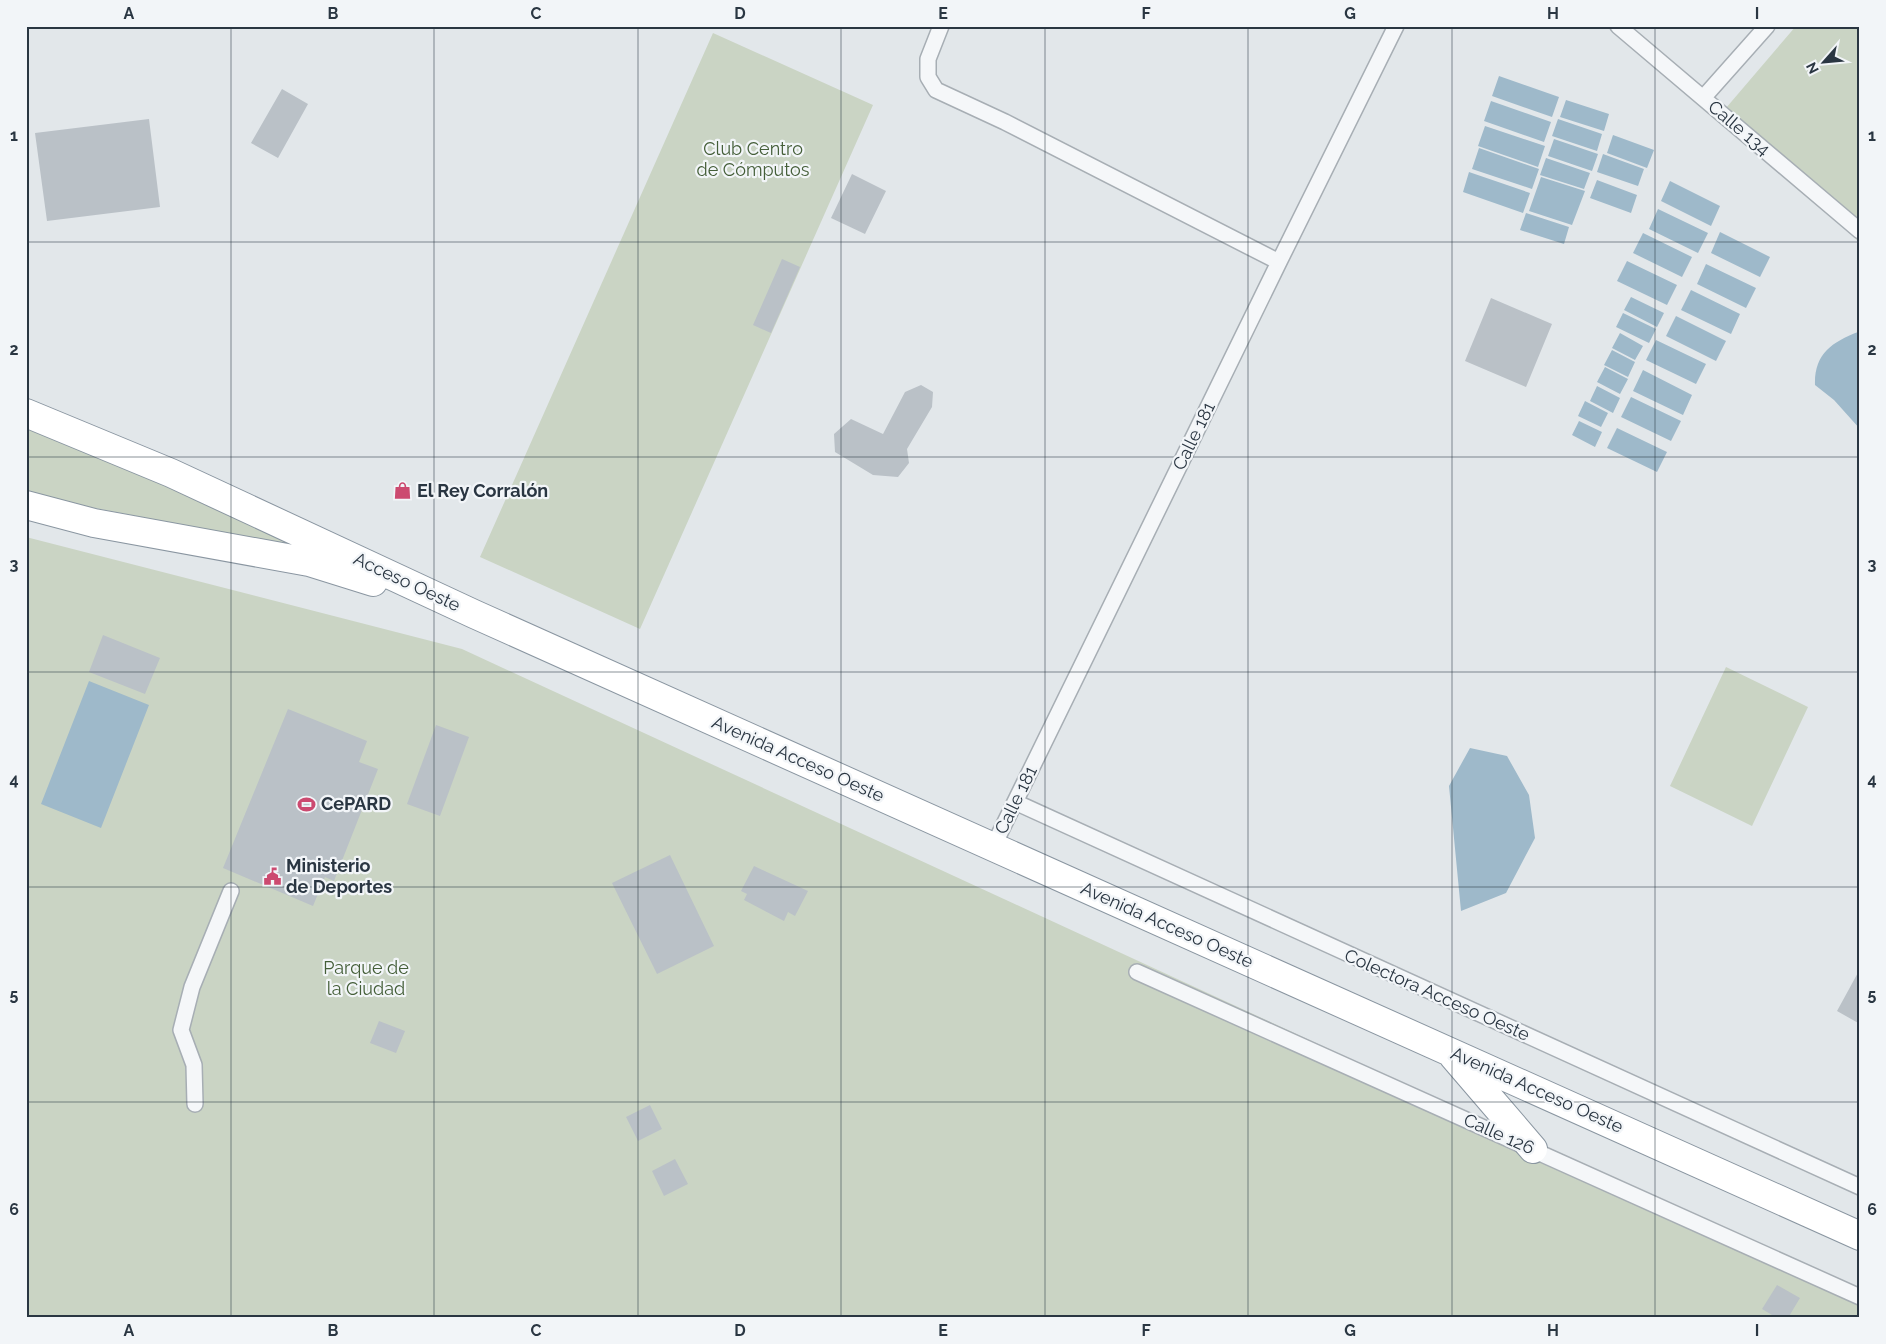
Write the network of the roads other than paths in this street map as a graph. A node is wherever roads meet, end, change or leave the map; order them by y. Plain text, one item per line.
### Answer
1 (941, 26) edge
2 (1396, 26) edge
3 (1618, 26) edge
4 (1767, 26) edge
5 (1703, 98) junction
6 (1860, 231) edge
7 (1279, 262) junction
8 (26, 413) edge
9 (26, 505) edge
10 (474, 614) junction
11 (1015, 802) junction
12 (993, 847) junction
13 (231, 891) dead end
14 (1137, 972) dead end
15 (1448, 1050) junction
16 (195, 1104) dead end
17 (1532, 1149) junction
18 (1860, 1187) edge
19 (1860, 1236) edge
20 (1860, 1297) edge

1 - 7 street
2 - 7 street, Calle 181
3 - 5 street, Calle 134
4 - 5 street
5 - 6 street, Calle 134
7 - 11 street, Calle 181
8 - 10 highway, Acceso Oeste
9 - 10 highway, Acceso Oeste
10 - 12 highway, Avenida Acceso Oeste
11 - 12 street, Calle 181
11 - 18 street, Colectora Acceso Oeste
12 - 15 highway, Avenida Acceso Oeste
13 - 16 street
14 - 17 street, Calle 126
15 - 17 highway
15 - 19 highway, Avenida Acceso Oeste
17 - 20 street, Calle 126

